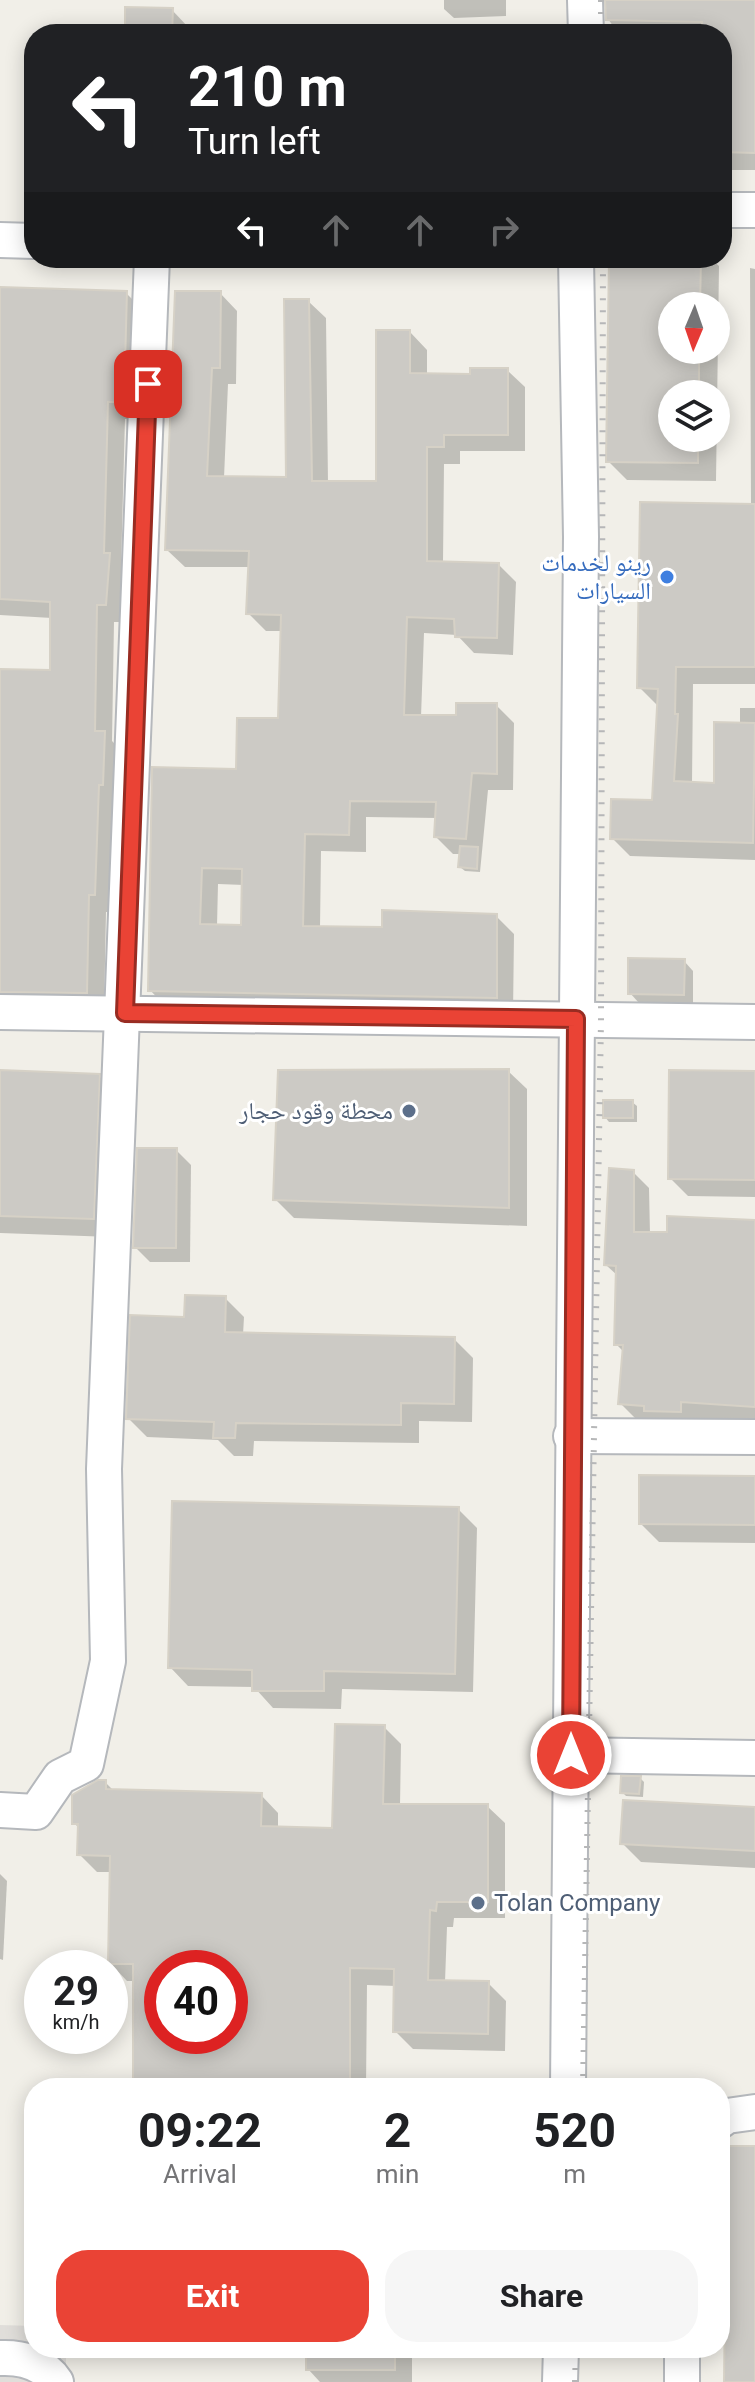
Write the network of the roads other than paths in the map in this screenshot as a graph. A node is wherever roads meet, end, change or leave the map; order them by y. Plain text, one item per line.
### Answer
1 (585, 0) edge
2 (586, 24) edge
3 (732, 210) edge
4 (755, 210) edge
5 (0, 240) edge
6 (24, 241) edge
7 (152, 268) edge
8 (576, 268) edge
9 (0, 1012) edge
10 (125, 1013) junction
11 (576, 1019) junction
12 (755, 1022) edge
13 (571, 1436) junction
14 (755, 1437) edge
15 (571, 1755) junction
16 (755, 1758) edge
17 (0, 1810) edge
18 (568, 2078) edge
19 (755, 2112) edge
20 (730, 2116) edge
21 (0, 2358) edge
22 (561, 2358) edge
23 (682, 2358) edge
24 (56, 2382) edge
25 (560, 2382) edge
26 (682, 2382) edge

1 - 2 street
3 - 4 street
5 - 6 street
7 - 10 street
8 - 11 street
9 - 10 street
10 - 11 street
10 - 17 street
11 - 12 street
11 - 13 street
13 - 14 street
13 - 15 street
15 - 16 street
15 - 18 street
19 - 20 street
21 - 24 street
22 - 25 street
23 - 26 street

